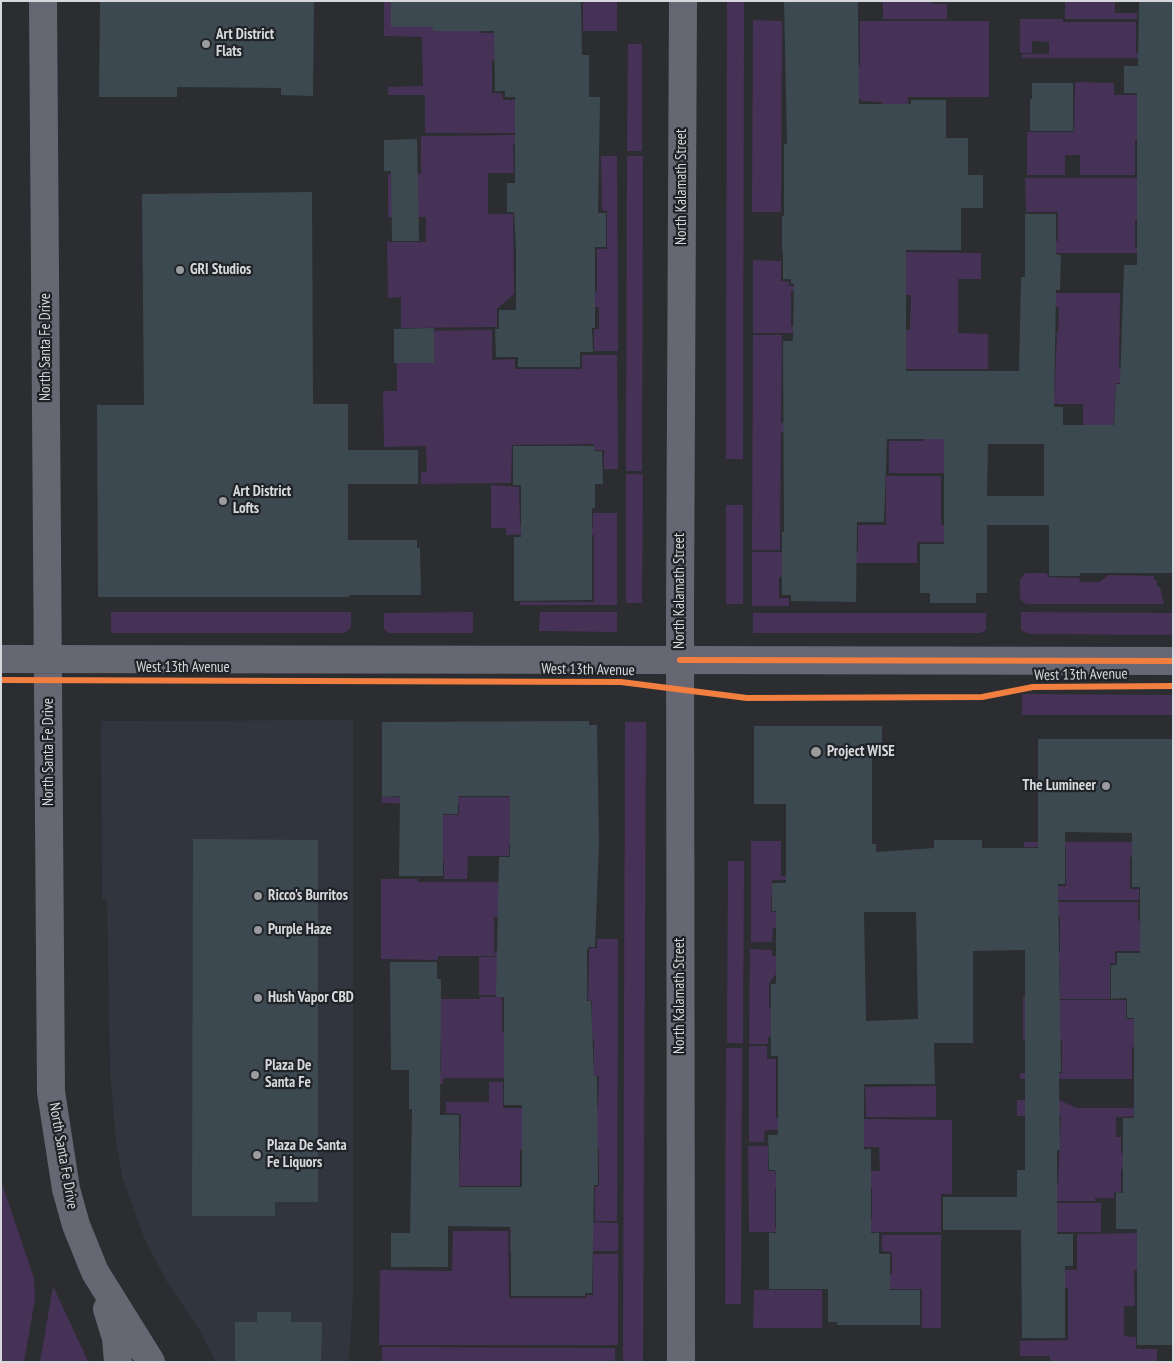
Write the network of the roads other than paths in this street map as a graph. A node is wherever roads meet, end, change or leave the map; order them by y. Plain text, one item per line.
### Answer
1 (43, 1) edge
2 (683, 1) edge
3 (1, 659) edge
4 (48, 659) junction
5 (680, 660) junction
6 (1173, 662) edge
7 (95, 1272) junction
8 (118, 1362) edge
9 (151, 1362) edge
10 (681, 1362) edge

1 - 4 main road, North Santa Fe Drive
2 - 5 main road, North Kalamath Street
3 - 4 main road, West 13th Avenue
4 - 5 main road, West 13th Avenue
4 - 7 main road, North Santa Fe Drive
5 - 6 street, West 13th Avenue
5 - 10 main road, North Kalamath Street
7 - 8 main road
7 - 9 main road, North Santa Fe Drive

